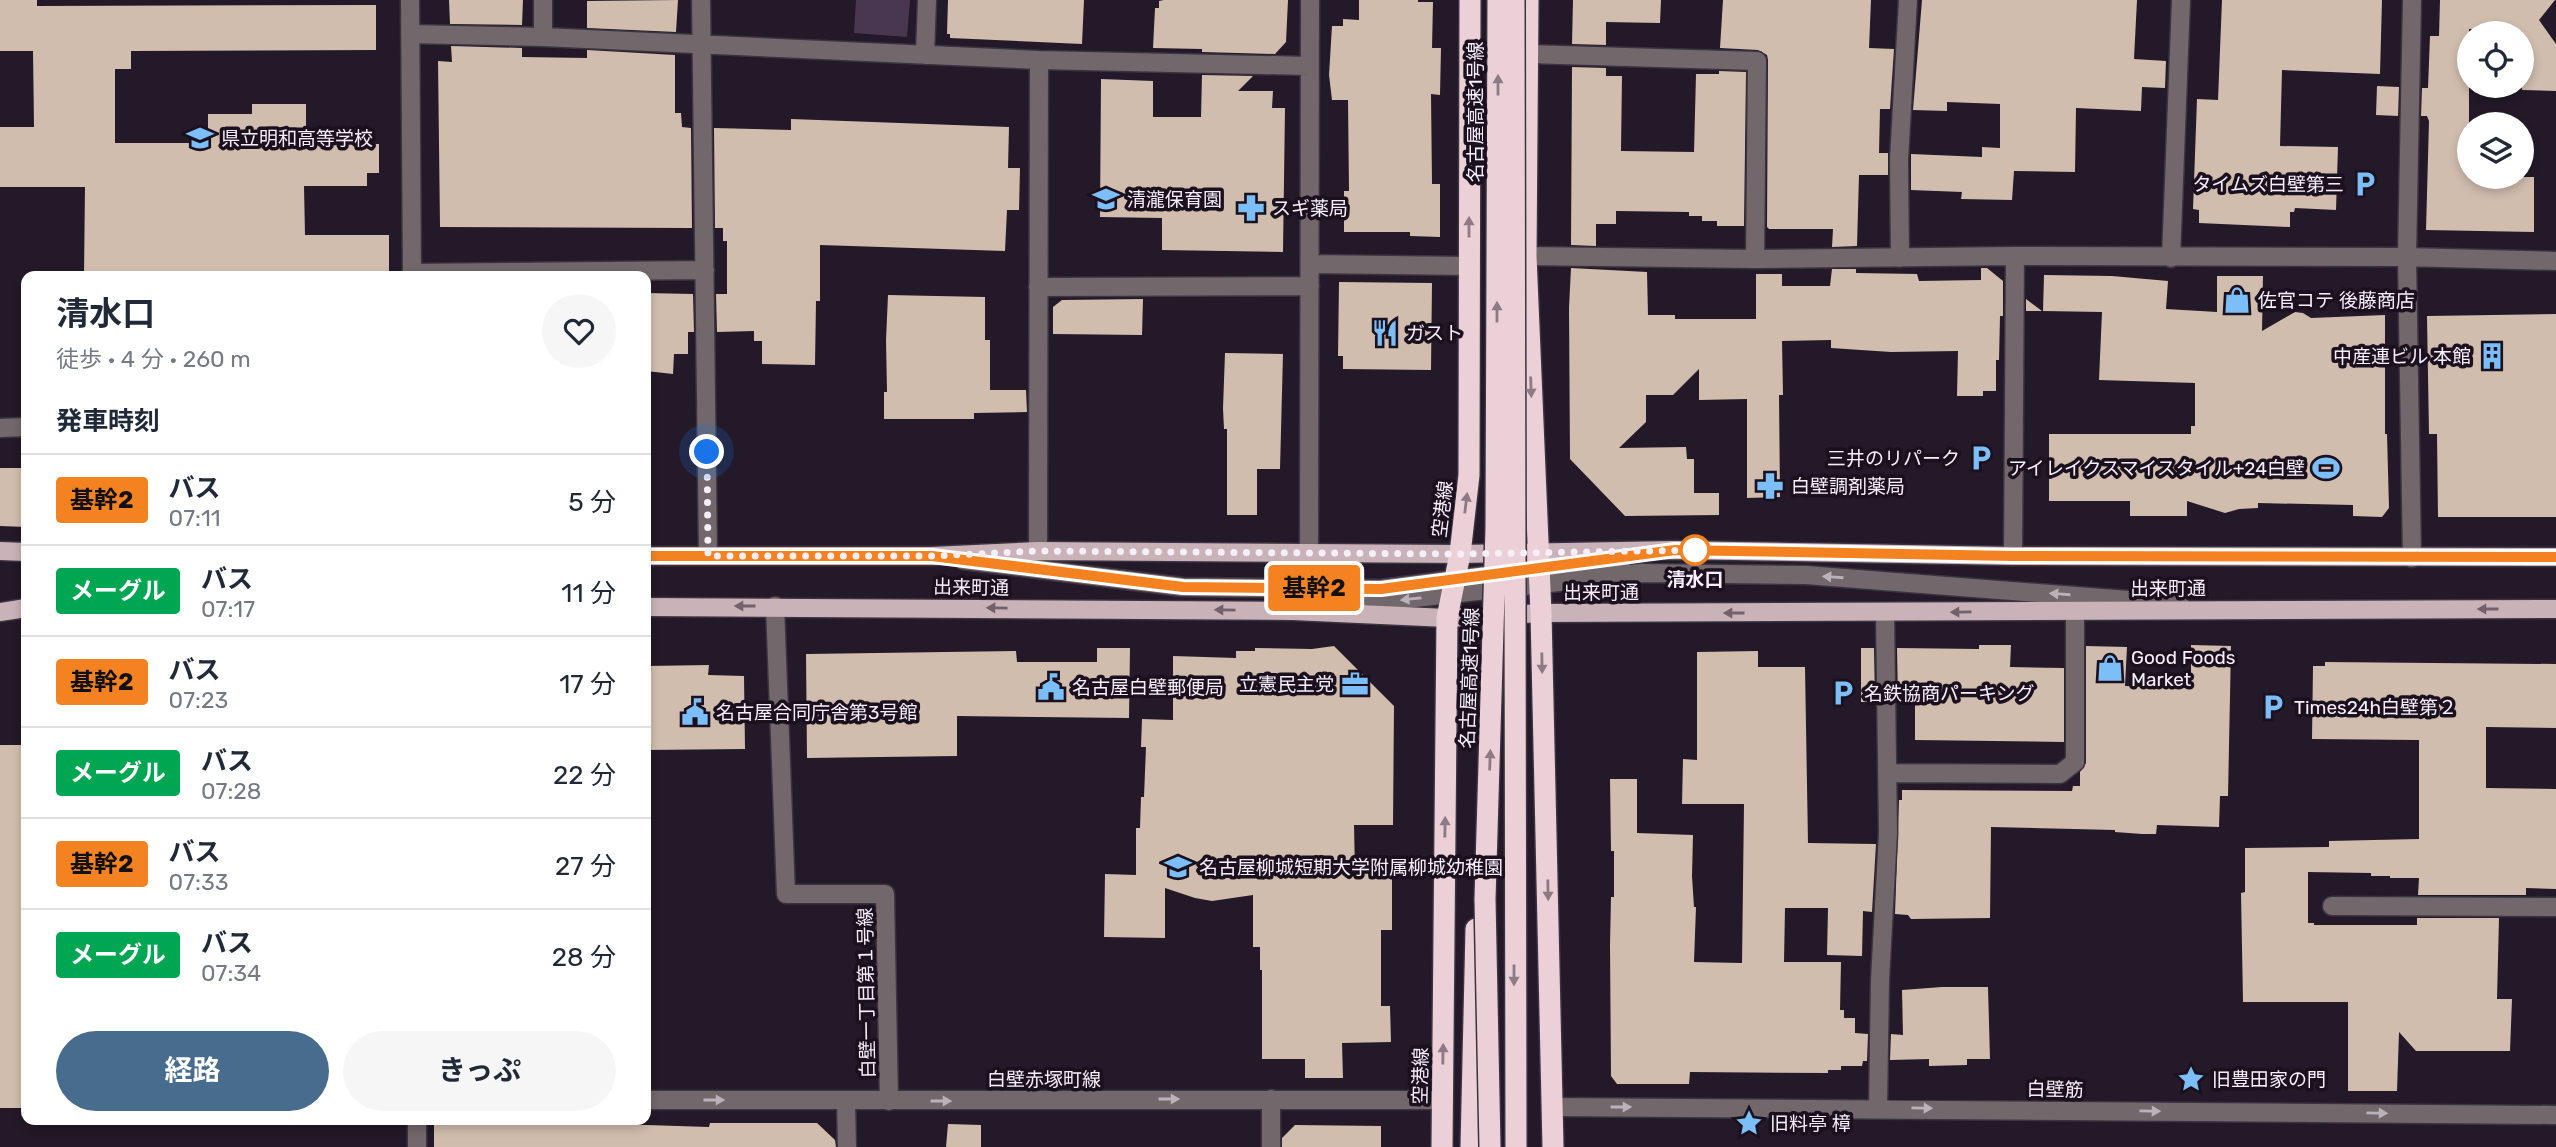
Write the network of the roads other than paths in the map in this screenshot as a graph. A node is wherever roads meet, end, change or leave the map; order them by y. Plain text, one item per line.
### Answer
1 (410, 0) edge
2 (543, 0) edge
3 (701, 0) edge
4 (927, 0) edge
5 (1310, 0) edge
6 (1470, 0) edge
7 (1498, 0) edge
8 (1514, 0) edge
9 (1528, 0) edge
10 (1908, 0) edge
11 (2181, 0) edge
12 (2412, 0) edge
13 (410, 34) junction
14 (543, 37) junction
15 (701, 45) junction
16 (1528, 54) junction
17 (925, 55) junction
18 (1039, 60) junction
19 (1310, 66) junction
20 (1526, 256) junction
21 (2015, 256) junction
22 (2407, 257) junction
23 (1900, 258) junction
24 (2171, 258) junction
25 (1755, 260) junction
26 (2556, 261) edge
27 (1310, 264) junction
28 (1468, 266) junction
29 (705, 270) junction
30 (412, 271) edge
31 (646, 271) edge
32 (1310, 286) junction
33 (1038, 287) junction
34 (21, 427) edge
35 (0, 428) edge
36 (0, 551) edge
37 (1038, 551) junction
38 (21, 552) edge
39 (1309, 553) junction
40 (1460, 554) junction
41 (651, 556) edge
42 (708, 556) junction
43 (932, 556) junction
44 (2013, 556) junction
45 (2556, 557) edge
46 (2412, 558) junction
47 (1538, 568) junction
48 (1454, 587) junction
49 (775, 606) junction
50 (651, 607) edge
51 (21, 609) edge
52 (2250, 609) junction
53 (2556, 609) edge
54 (2075, 610) junction
55 (1293, 611) junction
56 (0, 612) edge
57 (1541, 613) junction
58 (1885, 613) junction
59 (1447, 618) junction
60 (1889, 773) junction
61 (1485, 900) junction
62 (2332, 906) dead end
63 (2556, 907) edge
64 (1271, 1099) junction
65 (651, 1100) edge
66 (1442, 1100) junction
67 (846, 1101) junction
68 (889, 1101) junction
69 (1553, 1107) junction
70 (1878, 1108) junction
71 (2556, 1115) edge
72 (417, 1125) edge
73 (417, 1147) edge
74 (847, 1147) edge
75 (1271, 1147) edge
76 (1442, 1147) edge
77 (1471, 1147) edge
78 (1490, 1147) edge
79 (1516, 1147) edge
80 (1553, 1147) edge

1 - 13 street
2 - 14 street
3 - 15 street
4 - 17 street
5 - 19 street
28 -> 6 highway, 空港線
61 -> 7 highway, 名古屋高速1号線, bridge
8 -> 79 highway, 名古屋高速1号線, bridge
9 - 16 highway
10 - 23 street
11 - 24 street
12 - 22 street
13 - 14 street
13 - 30 street
14 - 15 street
15 - 17 street
15 - 29 street
16 - 20 highway
16 - 25 street
17 - 18 street
18 - 19 street
18 - 33 street
19 - 27 street
20 - 25 street
20 -> 47 highway
21 - 23 street
21 - 24 street
21 - 44 street
22 - 24 street
22 - 26 street
22 - 46 street
23 - 25 street
27 - 28 street
27 - 32 street
40 -> 28 highway, 空港線
29 - 31 street
29 - 42 street
32 - 33 street
32 - 39 street
33 - 37 street
34 - 35 street
36 - 38 main road
37 - 39 main road, 出来町通
37 - 43 main road, 出来町通
39 - 40 main road, 出来町通
40 - 47 main road, 出来町通
40 - 48 highway, 空港線
41 - 42 main road, 出来町通
42 - 43 main road, 出来町通
43 - 48 street
44 - 46 main road, 出来町通
44 - 47 main road, 出来町通
45 - 46 main road, 出来町通
47 - 48 street
52 -> 47 street
47 - 57 highway
48 -> 55 street
48 - 59 highway, 空港線
49 -> 50 main road, 出来町通
55 -> 49 main road, 出来町通
49 - 68 street, 白壁一丁目第１号線
51 - 56 main road
53 -> 52 main road, 出来町通
52 - 54 main road, 出来町通
54 -> 58 main road, 出来町通
54 - 60 street
55 - 59 main road, 出来町通
58 -> 57 main road, 出来町通
57 - 59 main road, 出来町通
57 -> 69 highway
58 - 60 street
66 -> 59 highway, 空港線
60 - 70 street
61 - 77 highway
61 - 78 highway, 名古屋高速1号線, bridge
62 - 63 street
64 - 66 street, 白壁赤塚町線
68 -> 64 street, 白壁赤塚町線
64 - 75 street
65 -> 67 street, 白壁赤塚町線
66 - 76 highway, 空港線
67 - 68 street, 白壁赤塚町線
67 - 74 street
69 -> 70 street, 白壁筋
69 - 80 highway
70 -> 71 street, 白壁筋
72 - 73 street

